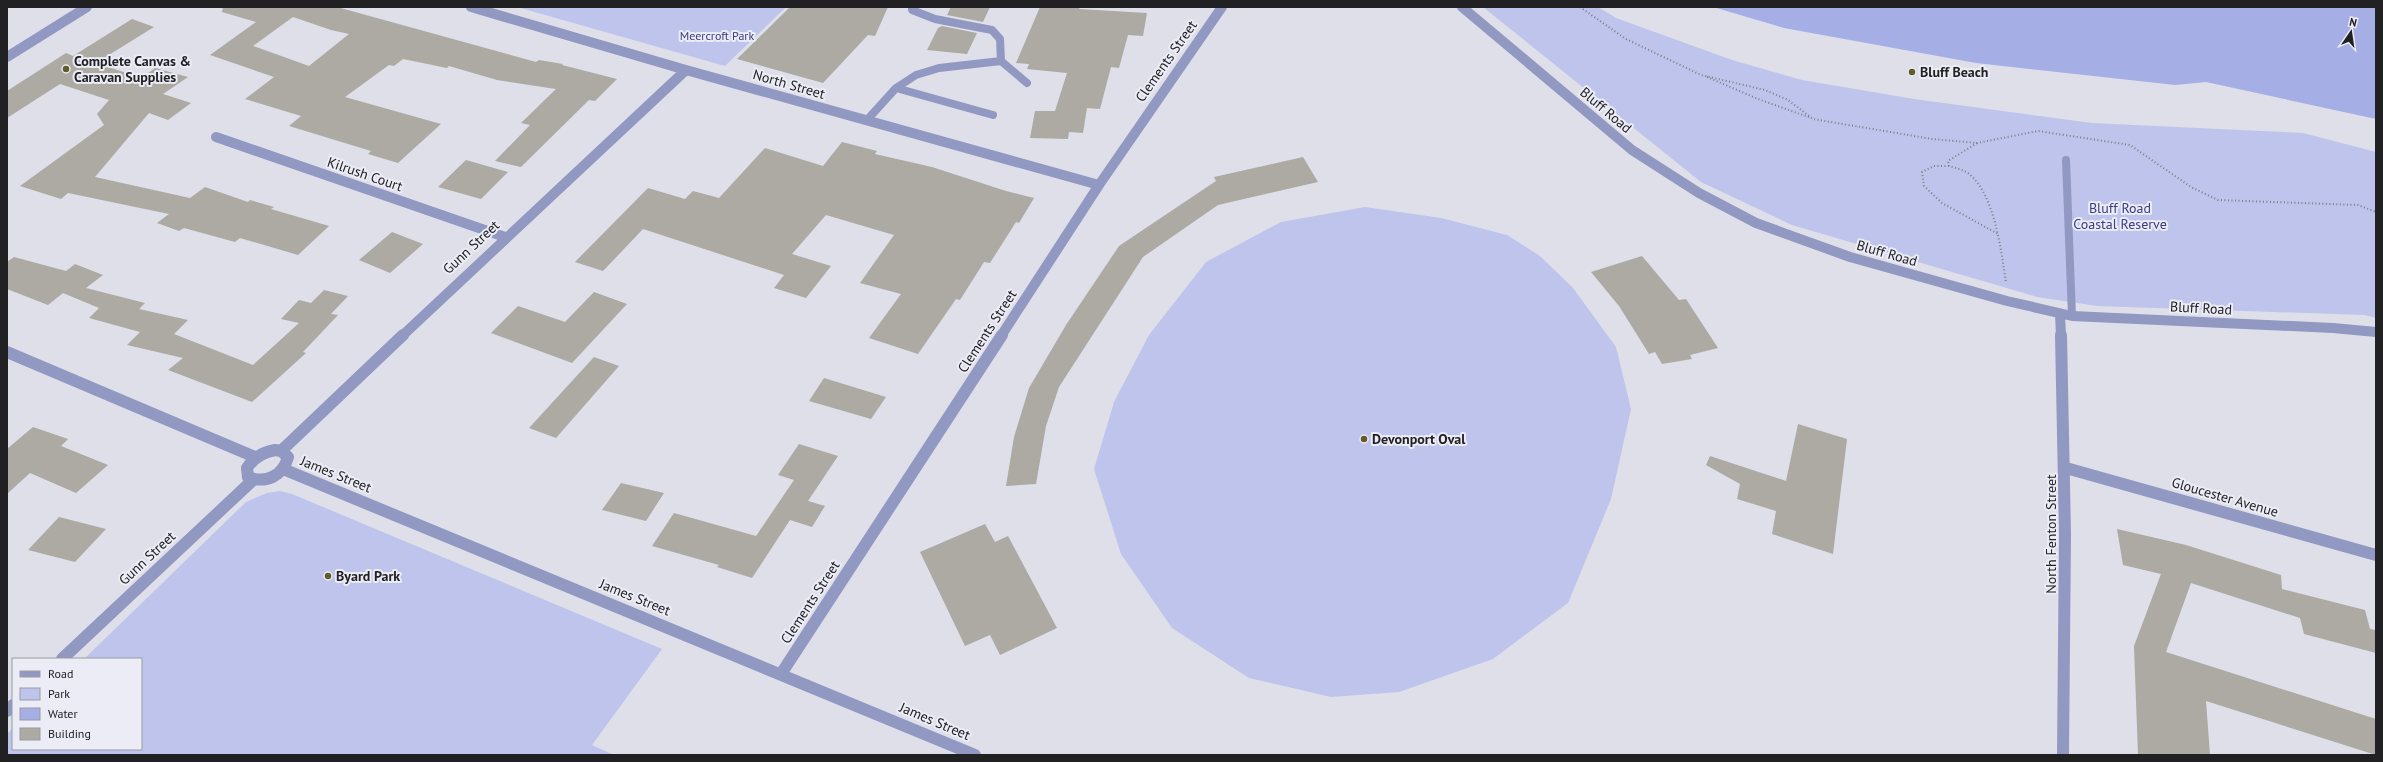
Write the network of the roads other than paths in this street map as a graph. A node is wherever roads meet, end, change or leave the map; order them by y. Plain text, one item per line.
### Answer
1 (87, 7) edge
2 (471, 7) edge
3 (912, 7) edge
4 (1222, 7) edge
5 (1462, 7) edge
6 (7, 57) edge
7 (1001, 61) junction
8 (686, 70) junction
9 (1027, 83) dead end
10 (896, 88) junction
11 (993, 115) dead end
12 (867, 120) junction
13 (216, 137) dead end
14 (2066, 160) dead end
15 (1099, 185) junction
16 (505, 237) junction
17 (2060, 314) junction
18 (2072, 316) junction
19 (2376, 332) edge
20 (7, 352) edge
21 (281, 451) junction
22 (255, 457) junction
23 (2066, 468) junction
24 (283, 469) junction
25 (253, 480) junction
26 (2376, 555) edge
27 (63, 658) edge
28 (781, 674) junction
29 (975, 755) edge
30 (2063, 755) edge

1 - 6 street
2 - 8 street, North Street
3 - 7 lane
4 - 15 street, Clements Street
5 - 17 street, Bluff Road
7 - 9 lane
7 - 10 lane
8 - 12 street, North Street
8 - 16 street, Gunn Street
10 - 11 lane
10 - 12 lane
12 - 15 street, North Street
13 - 16 street, Kilrush Court
14 - 18 lane
15 - 28 street, Clements Street
16 - 21 street, Gunn Street
17 - 18 street, Bluff Road
17 - 23 street, North Fenton Street
18 - 19 street, Bluff Road
20 - 22 street
21 - 22 street
21 - 24 street
22 - 25 street
23 - 26 street, Gloucester Avenue
23 - 30 street, North Fenton Street
24 - 25 street
24 - 28 street, James Street
25 - 27 street, Gunn Street
28 - 29 street, James Street

